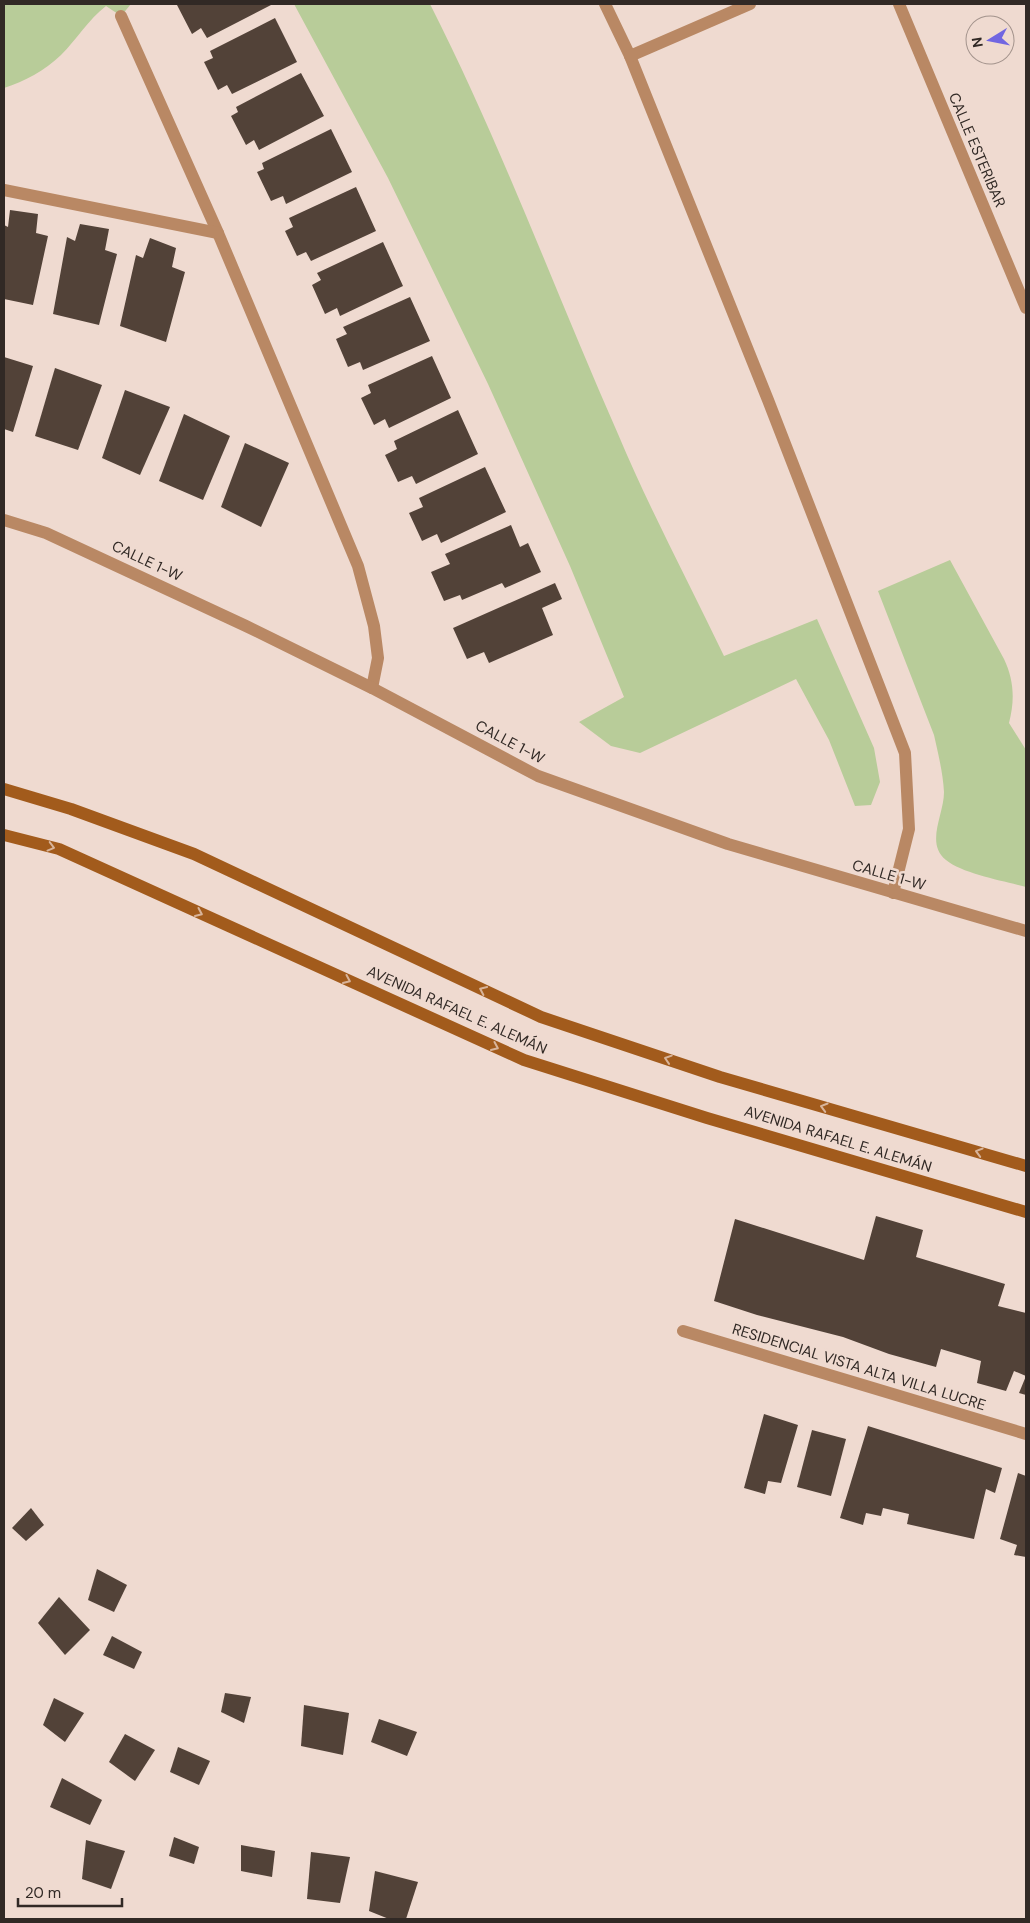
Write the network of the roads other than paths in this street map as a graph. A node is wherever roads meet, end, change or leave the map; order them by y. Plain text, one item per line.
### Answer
1 (604, 4) edge
2 (750, 4) edge
3 (899, 4) edge
4 (121, 16) dead end
5 (630, 56) junction
6 (4, 190) edge
7 (218, 233) junction
8 (1026, 308) edge
9 (4, 520) edge
10 (372, 688) junction
11 (4, 789) edge
12 (4, 834) edge
13 (893, 893) junction
14 (1026, 931) edge
15 (1026, 1166) edge
16 (1026, 1212) edge
17 (683, 1331) dead end
18 (1026, 1434) edge

1 - 5 street
2 - 5 street
3 - 8 street, CALLE ESTERIBAR
4 - 7 street
5 - 13 street
6 - 7 street
7 - 10 street
9 - 10 street, CALLE 1-W
10 - 13 street, CALLE 1-W
15 -> 11 main road, AVENIDA RAFAEL E. ALEMÁN
12 -> 16 main road, AVENIDA RAFAEL E. ALEMÁN
13 - 14 street, CALLE 1-W
17 - 18 street, RESIDENCIAL VISTA ALTA VILLA LUCRE

